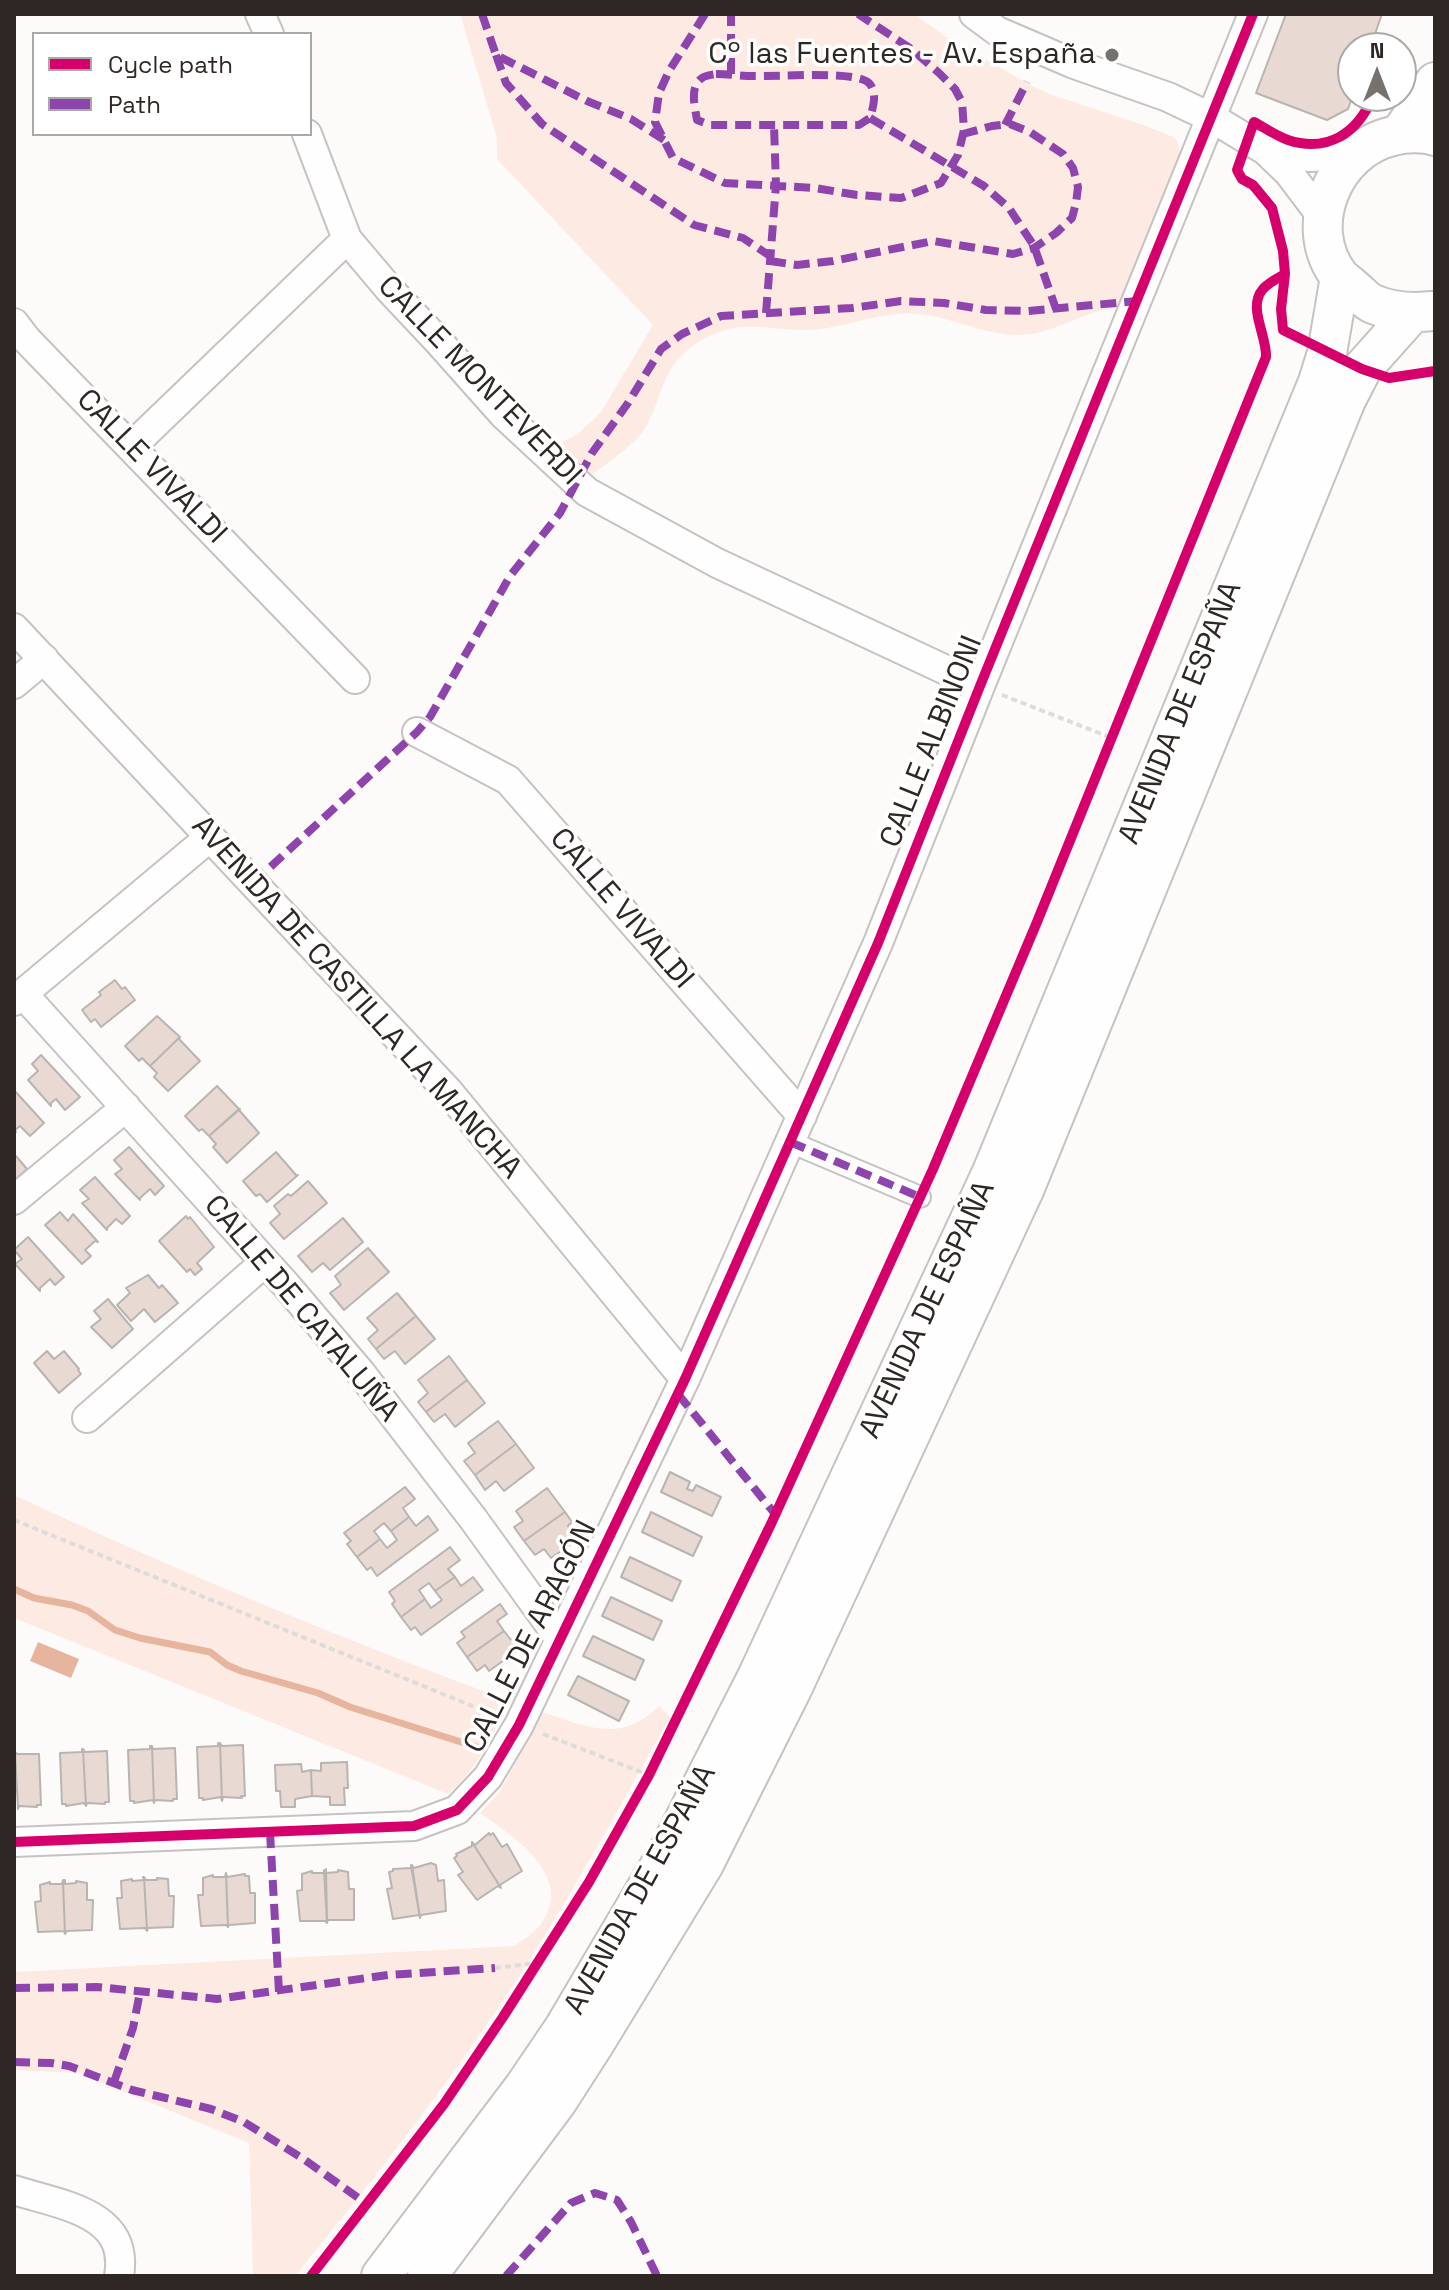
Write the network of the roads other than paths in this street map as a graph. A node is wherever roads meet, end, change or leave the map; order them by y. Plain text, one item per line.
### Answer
1 (974, 14) edge
2 (1253, 14) edge
3 (1435, 82) edge
4 (1212, 118) junction
5 (1417, 135) edge
6 (308, 136) edge
7 (1265, 150) junction
8 (1354, 155) junction
9 (1323, 218) junction
10 (347, 239) junction
11 (1340, 277) junction
12 (1423, 312) edge
13 (14, 323) edge
14 (132, 446) junction
15 (14, 628) edge
16 (44, 659) junction
17 (355, 679) dead end
18 (14, 684) edge
19 (980, 686) junction
20 (417, 732) dead end
21 (210, 837) junction
22 (19, 998) edge
23 (126, 1107) junction
24 (802, 1116) junction
25 (790, 1142) junction
26 (920, 1197) dead end
27 (14, 1200) edge
28 (265, 1262) junction
29 (685, 1379) junction
30 (87, 1418) dead end
31 (560, 1639) junction
32 (14, 1842) edge
33 (14, 2190) edge
34 (119, 2276) edge
35 (381, 2276) edge
36 (427, 2276) edge

1 - 4 street
2 - 4 street, CALLE ALBINONI
3 - 5 main road
4 - 7 street
4 - 19 street, CALLE ALBINONI
5 - 8 main road
6 - 10 street, CALLE MONTEVERDI
7 - 8 street
7 - 9 street
8 - 9 main road
9 - 11 main road
10 - 14 street
10 - 19 street, CALLE MONTEVERDI
11 - 12 main road
11 - 35 main road, AVENIDA DE ESPAÑA
12 - 36 main road, AVENIDA DE ESPAÑA
13 - 14 street, CALLE VIVALDI
14 - 17 street, CALLE VIVALDI
15 - 16 street, AVENIDA DE CASTILLA LA MANCHA
16 - 18 street
16 - 21 street, AVENIDA DE CASTILLA LA MANCHA
19 - 24 street, CALLE ALBINONI
20 - 24 street, CALLE VIVALDI
21 - 22 street
21 - 29 street, AVENIDA DE CASTILLA LA MANCHA
22 - 23 street, CALLE DE CATALUÑA
23 - 27 street
23 - 28 street, CALLE DE CATALUÑA
24 - 25 street, CALLE ALBINONI
25 - 26 street
25 - 29 street, CALLE ALBINONI
28 - 30 street
28 - 31 street, CALLE DE CATALUÑA
29 - 31 street, CALLE DE ARAGÓN
31 - 32 street, CALLE DE ARAGÓN
33 - 34 street

